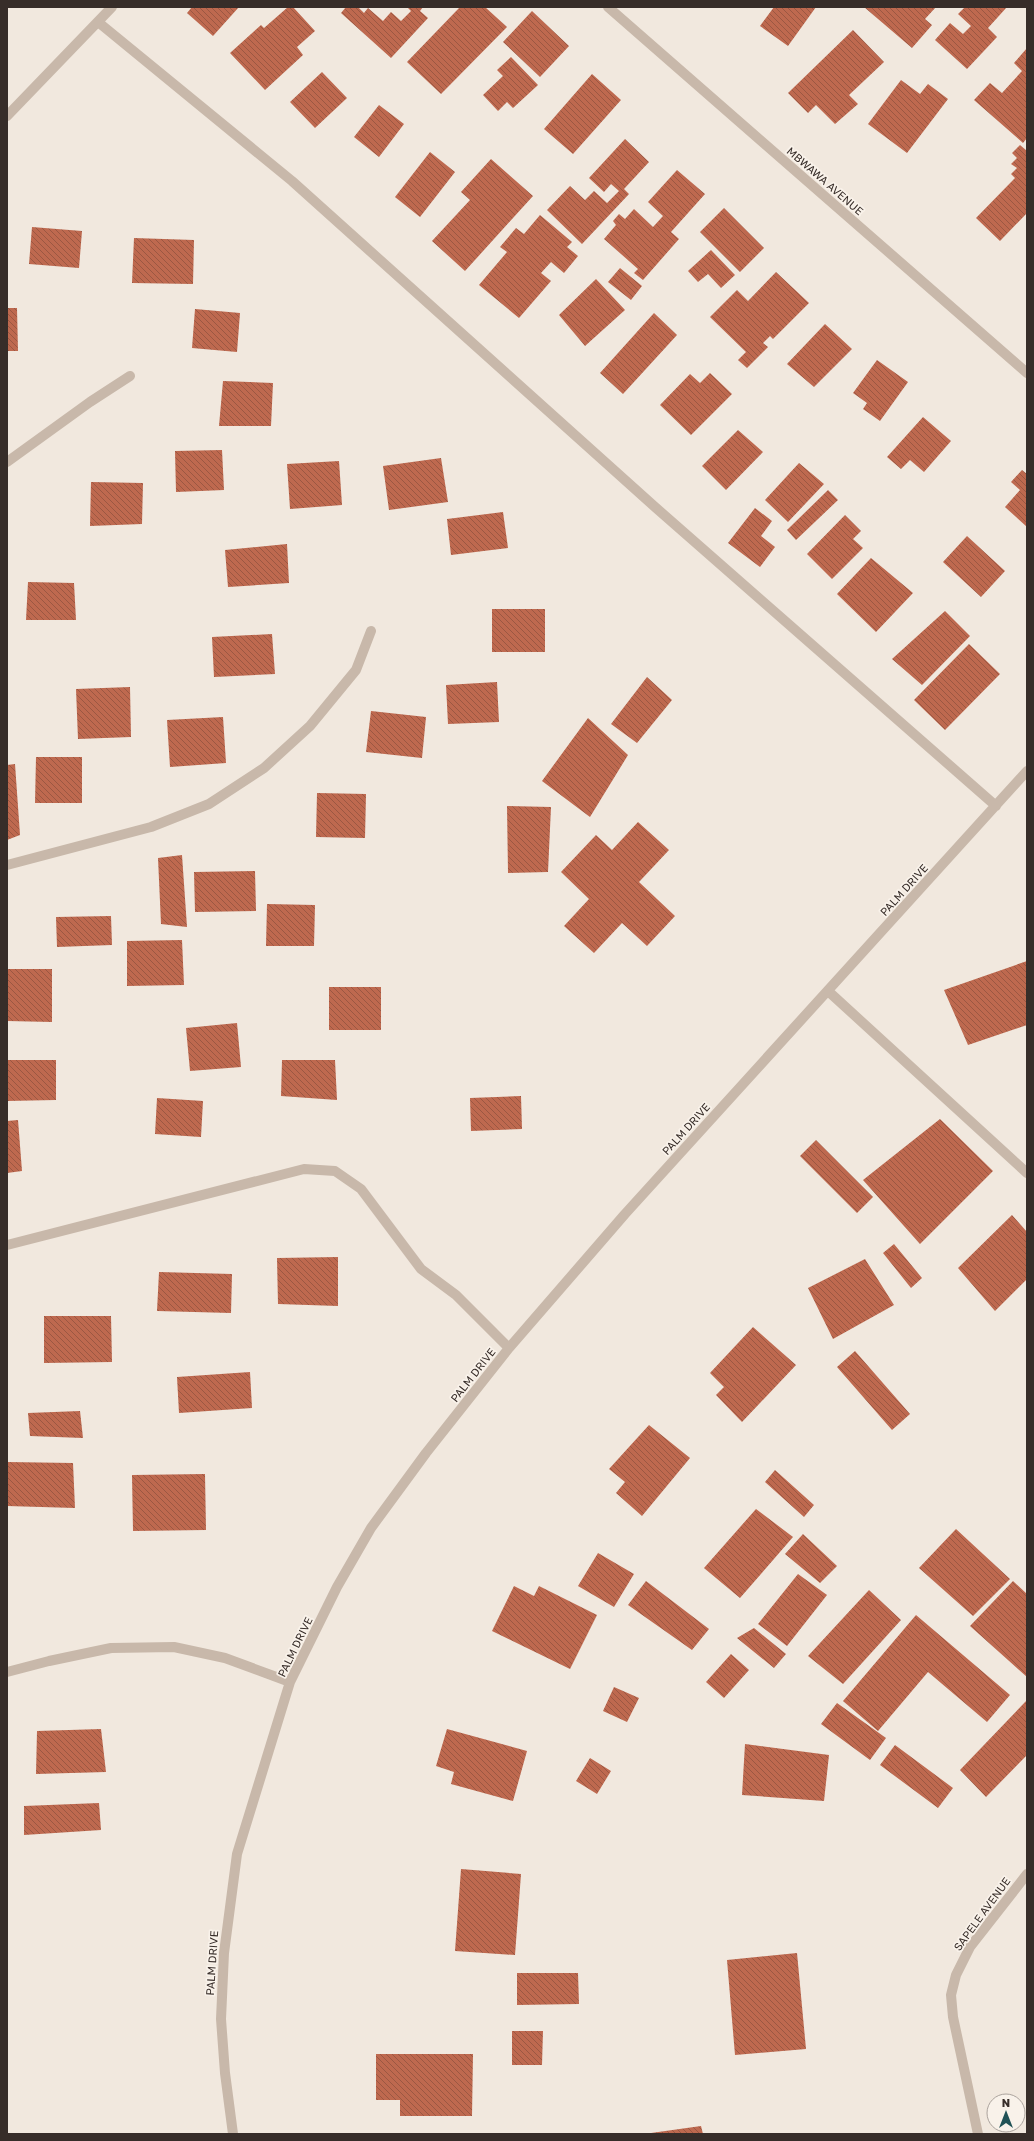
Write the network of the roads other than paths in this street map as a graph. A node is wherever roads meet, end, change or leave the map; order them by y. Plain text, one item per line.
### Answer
1 (112, 7) edge
2 (608, 7) edge
3 (98, 22) junction
4 (7, 116) edge
5 (1027, 373) edge
6 (130, 376) dead end
7 (7, 462) edge
8 (371, 631) dead end
9 (1027, 771) edge
10 (996, 806) junction
11 (7, 865) edge
12 (828, 991) junction
13 (1027, 1174) edge
14 (7, 1245) edge
15 (509, 1348) junction
16 (7, 1672) edge
17 (290, 1682) junction
18 (1027, 1874) edge
19 (233, 2134) edge
20 (978, 2134) edge

1 - 3 street
2 - 5 street, MBWAWA AVENUE
3 - 4 street
3 - 10 street
6 - 7 street
8 - 11 street
9 - 10 street, PALM DRIVE
10 - 12 street, PALM DRIVE
12 - 13 street
12 - 15 street, PALM DRIVE
14 - 15 street
15 - 17 street, PALM DRIVE
16 - 17 street
17 - 19 street, PALM DRIVE
18 - 20 street, SAPELE AVENUE

